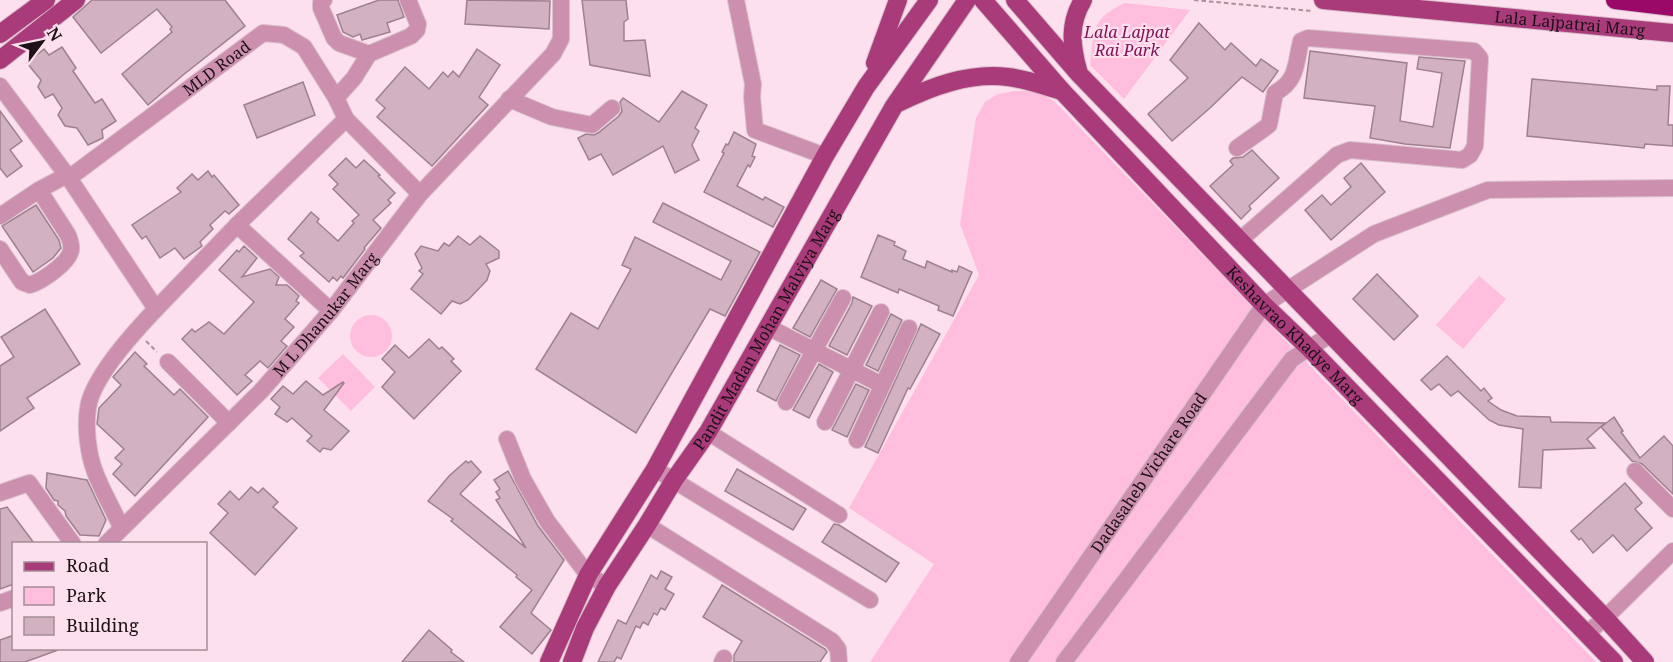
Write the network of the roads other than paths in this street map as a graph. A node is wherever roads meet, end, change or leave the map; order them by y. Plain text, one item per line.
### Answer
1 (46, 0) edge
2 (76, 0) edge
3 (324, 0) edge
4 (408, 0) edge
5 (561, 0) edge
6 (736, 0) edge
7 (898, 0) edge
8 (929, 0) edge
9 (967, 0) edge
10 (983, 0) edge
11 (1015, 0) edge
12 (1083, 0) edge
13 (1323, 0) edge
14 (1615, 0) edge
15 (1673, 7) edge
16 (1673, 33) edge
17 (0, 34) edge
18 (3, 51) edge
19 (369, 54) junction
20 (1079, 74) junction
21 (0, 86) edge
22 (866, 87) junction
23 (1062, 91) junction
24 (336, 98) junction
25 (509, 99) junction
26 (894, 106) junction
27 (612, 108) dead end
28 (346, 119) junction
29 (1237, 148) dead end
30 (825, 156) junction
31 (63, 177) junction
32 (1673, 188) edge
33 (39, 190) junction
34 (420, 194) junction
35 (0, 216) edge
36 (237, 225) junction
37 (1239, 241) junction
38 (0, 249) edge
39 (761, 273) junction
40 (790, 289) junction
41 (1286, 290) junction
42 (843, 298) dead end
43 (1264, 305) junction
44 (156, 309) junction
45 (331, 311) junction
46 (881, 312) dead end
47 (768, 327) junction
48 (909, 328) dead end
49 (1330, 335) junction
50 (1310, 348) junction
51 (813, 350) junction
52 (168, 362) road end
53 (851, 370) junction
54 (882, 385) junction
55 (786, 402) dead end
56 (825, 422) dead end
57 (229, 423) junction
58 (708, 432) junction
59 (507, 439) dead end
60 (857, 440) dead end
61 (654, 469) junction
62 (1635, 471) dead end
63 (674, 480) junction
64 (0, 493) edge
65 (1673, 509) edge
66 (839, 514) dead end
67 (647, 525) junction
68 (122, 526) junction
69 (72, 542) edge
70 (107, 542) edge
71 (1673, 551) edge
72 (588, 575) junction
73 (606, 586) junction
74 (870, 600) dead end
75 (1605, 618) junction
76 (1586, 634) junction
77 (549, 662) edge
78 (572, 662) edge
79 (839, 662) edge
80 (1018, 662) edge
81 (1064, 662) edge
82 (1614, 662) edge
83 (1645, 662) edge

1 - 17 main road
2 - 18 main road
3 - 19 street
4 - 19 street
5 - 25 street, M L Dhanukar Marg
6 - 30 street
7 - 22 main road
8 - 22 main road, Pandit Madan Mohan Malviya Marg
9 - 26 main road, Pandit Madan Mohan Malviya Marg
10 - 23 main road, Keshavrao Khadye Marg
11 - 20 main road, Keshavrao Khadye Marg
12 - 20 main road
13 - 16 main road, Lala Lajpatrai Marg
14 - 15 highway
19 - 24 street
20 - 37 main road, Keshavrao Khadye Marg
21 - 31 street
22 - 30 main road, Pandit Madan Mohan Malviya Marg
23 - 26 main road
23 - 43 main road, Keshavrao Khadye Marg
24 - 28 street, MLD Road
24 - 31 street, MLD Road
25 - 27 street
25 - 34 street, M L Dhanukar Marg
26 - 40 main road, Pandit Madan Mohan Malviya Marg
28 - 34 street, MLD Road
28 - 36 street
29 - 37 street
30 - 39 main road, Pandit Madan Mohan Malviya Marg
31 - 33 street, MLD Road
31 - 44 street
32 - 41 street, Dadasaheb Vichare Road
33 - 35 street, MLD Road
33 - 38 street
34 - 45 street, M L Dhanukar Marg
36 - 44 street
36 - 45 street
37 - 41 main road, Keshavrao Khadye Marg
39 - 40 main road
39 - 61 main road, Pandit Madan Mohan Malviya Marg
40 - 47 main road, Pandit Madan Mohan Malviya Marg
41 - 43 street, Dadasaheb Vichare Road
41 - 49 main road, Keshavrao Khadye Marg
42 - 51 street
43 - 50 main road, Keshavrao Khadye Marg
43 - 80 street, Dadasaheb Vichare Road
44 - 68 street
45 - 57 street, M L Dhanukar Marg
46 - 53 street
47 - 51 street
47 - 58 main road, Pandit Madan Mohan Malviya Marg
48 - 54 street
49 - 50 street
49 - 75 main road, Keshavrao Khadye Marg
50 - 76 main road, Keshavrao Khadye Marg
50 - 81 street
51 - 53 street
51 - 55 street
52 - 57 street
53 - 54 street
53 - 56 street
54 - 60 street
57 - 68 street, M L Dhanukar Marg
58 - 63 main road, Pandit Madan Mohan Malviya Marg
58 - 66 street
59 - 72 street
61 - 63 street
61 - 72 main road, Pandit Madan Mohan Malviya Marg
62 - 65 street
63 - 67 main road, Pandit Madan Mohan Malviya Marg
63 - 74 street
64 - 69 street
67 - 73 main road, Pandit Madan Mohan Malviya Marg
67 - 79 street
68 - 70 street, M L Dhanukar Marg
71 - 75 street
72 - 73 street
72 - 77 main road, Pandit Madan Mohan Malviya Marg
73 - 78 main road, Pandit Madan Mohan Malviya Marg
75 - 76 street
75 - 83 main road, Keshavrao Khadye Marg
76 - 82 main road, Keshavrao Khadye Marg

